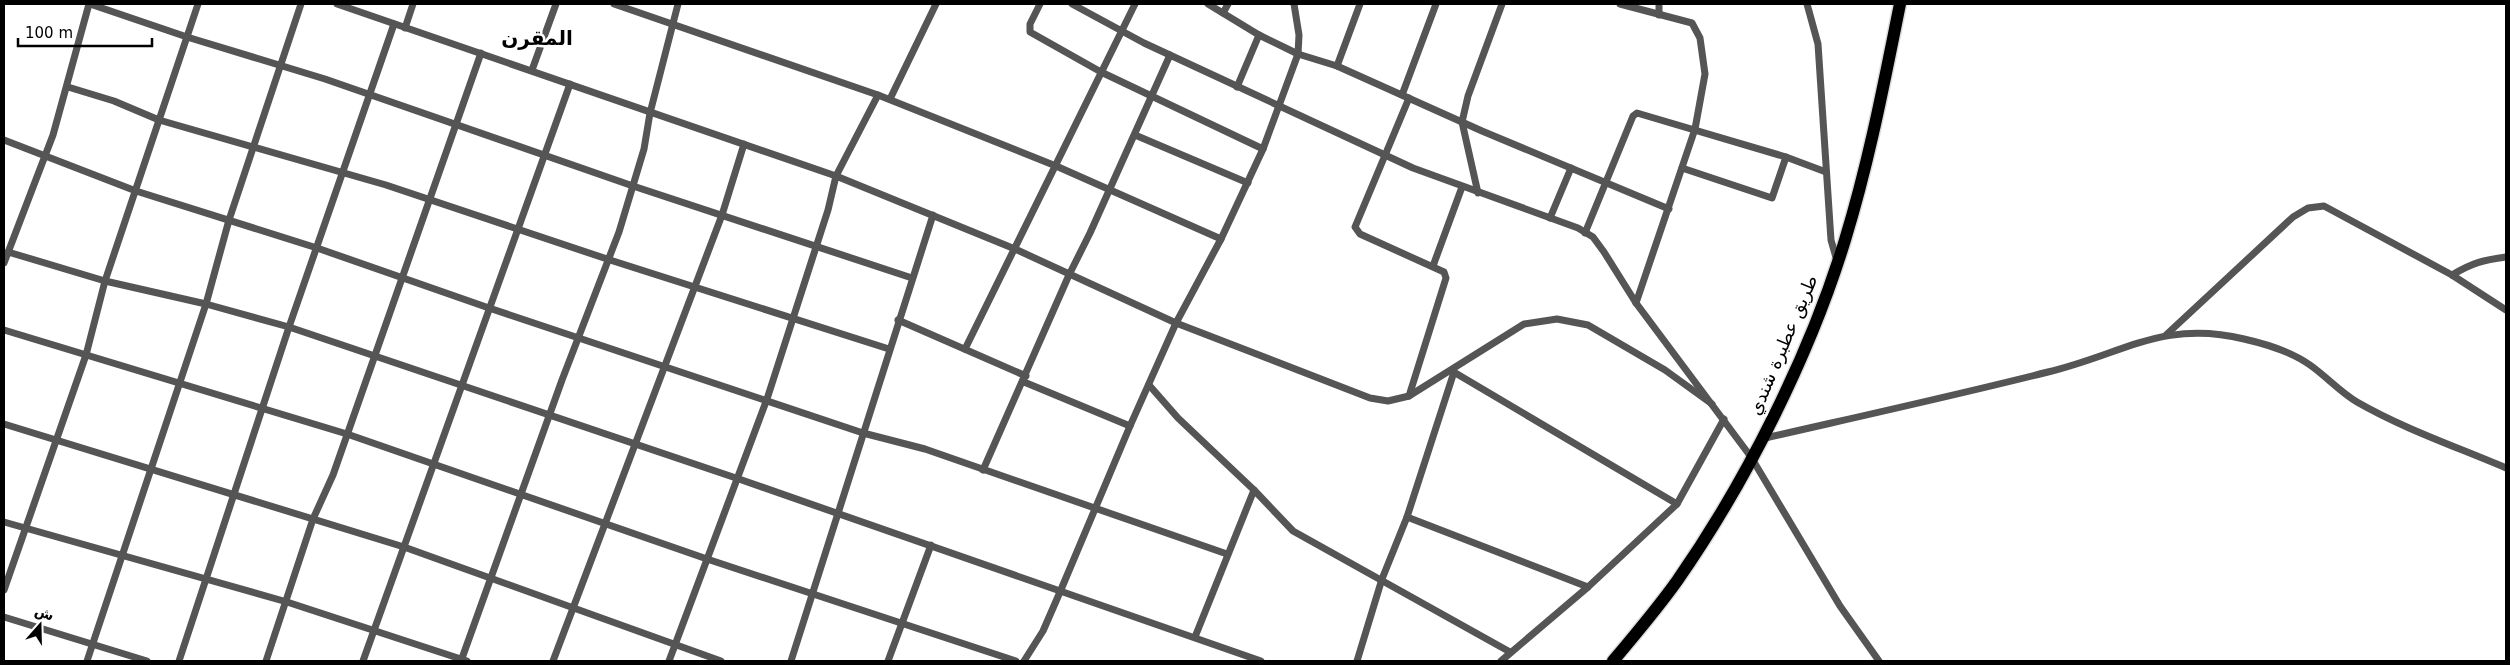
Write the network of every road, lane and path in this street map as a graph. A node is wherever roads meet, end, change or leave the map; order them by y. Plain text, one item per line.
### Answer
1 (89, 4) edge
2 (198, 4) edge
3 (300, 4) edge
4 (337, 4) edge
5 (413, 4) edge
6 (556, 4) edge
7 (614, 4) edge
8 (678, 4) edge
9 (936, 4) edge
10 (1040, 4) edge
11 (1072, 4) edge
12 (1135, 4) edge
13 (1208, 4) edge
14 (1228, 4) edge
15 (1360, 4) edge
16 (1436, 4) edge
17 (1502, 4) edge
18 (1620, 4) edge
19 (1659, 4) edge
20 (1807, 4) edge
21 (1900, 4) edge
22 (1295, 6) edge
23 (1223, 13) junction
24 (1660, 15) junction
25 (394, 24) junction
26 (673, 24) junction
27 (405, 28) junction
28 (1122, 30) junction
29 (1260, 35) junction
30 (187, 37) junction
31 (481, 53) junction
32 (1298, 54) junction
33 (1170, 55) junction
34 (281, 65) junction
35 (1337, 66) junction
36 (532, 70) junction
37 (1101, 72) junction
38 (570, 84) junction
39 (68, 87) junction
40 (1237, 87) junction
41 (369, 95) junction
42 (1153, 95) junction
43 (878, 96) junction
44 (1405, 97) junction
45 (890, 99) junction
46 (1279, 107) junction
47 (650, 113) junction
48 (158, 120) junction
49 (1462, 122) junction
50 (455, 124) junction
51 (1695, 129) junction
52 (1135, 135) junction
53 (4, 140) edge
54 (744, 144) junction
55 (254, 146) junction
56 (1263, 149) junction
57 (543, 155) junction
58 (1384, 155) junction
59 (45, 157) junction
60 (1786, 157) junction
61 (1056, 166) junction
62 (1571, 168) junction
63 (1682, 168) junction
64 (343, 172) junction
65 (1826, 172) junction
66 (836, 176) junction
67 (1607, 182) junction
68 (1248, 183) junction
69 (633, 186) junction
70 (1462, 187) junction
71 (1109, 189) junction
72 (136, 191) junction
73 (1478, 193) junction
74 (429, 199) junction
75 (1669, 209) junction
76 (722, 215) junction
77 (933, 215) junction
78 (1550, 218) junction
79 (229, 220) junction
80 (518, 228) junction
81 (1585, 233) junction
82 (1221, 239) junction
83 (816, 247) junction
84 (317, 248) junction
85 (1016, 249) junction
86 (8, 252) junction
87 (2506, 257) edge
88 (610, 260) junction
89 (1837, 261) junction
90 (4, 263) edge
91 (1432, 266) junction
92 (1069, 275) junction
93 (2452, 275) junction
94 (402, 277) junction
95 (912, 278) junction
96 (105, 281) junction
97 (694, 286) junction
98 (1636, 303) junction
99 (206, 304) junction
100 (489, 308) junction
101 (2506, 310) edge
102 (793, 319) junction
103 (898, 320) junction
104 (1176, 323) junction
105 (289, 327) junction
106 (4, 330) edge
107 (2166, 335) junction
108 (578, 338) junction
109 (889, 349) junction
110 (965, 349) junction
111 (86, 356) junction
112 (374, 357) junction
113 (664, 365) junction
114 (1451, 371) junction
115 (1025, 379) junction
116 (180, 384) junction
117 (1149, 385) junction
118 (461, 386) junction
119 (1409, 396) junction
120 (766, 399) junction
121 (1712, 404) junction
122 (263, 408) junction
123 (550, 414) junction
124 (1724, 419) junction
125 (4, 424) edge
126 (1130, 426) junction
127 (863, 433) junction
128 (347, 434) junction
129 (1761, 439) junction
130 (56, 440) junction
131 (635, 444) junction
132 (1751, 457) junction
133 (434, 464) junction
134 (2506, 468) edge
135 (152, 469) junction
136 (983, 470) junction
137 (736, 478) junction
138 (1254, 490) junction
139 (521, 494) junction
140 (234, 495) junction
141 (1677, 504) junction
142 (1095, 508) junction
143 (837, 515) junction
144 (1407, 517) junction
145 (313, 519) junction
146 (4, 522) edge
147 (604, 522) junction
148 (26, 529) junction
149 (931, 545) junction
150 (404, 547) junction
151 (1227, 554) junction
152 (122, 557) junction
153 (707, 559) junction
154 (490, 578) junction
155 (1382, 579) junction
156 (205, 580) junction
157 (1588, 587) junction
158 (4, 590) edge
159 (813, 592) junction
160 (1060, 592) junction
161 (287, 602) junction
162 (572, 608) junction
163 (4, 617) edge
164 (902, 623) junction
165 (374, 629) junction
166 (1195, 637) junction
167 (92, 644) junction
168 (675, 644) junction
169 (1510, 652) junction
170 (87, 661) edge
171 (147, 661) edge
172 (179, 661) edge
173 (266, 661) edge
174 (363, 661) edge
175 (463, 661) edge
176 (553, 661) edge
177 (669, 661) edge
178 (721, 661) edge
179 (791, 661) edge
180 (888, 661) edge
181 (1016, 661) edge
182 (1024, 661) edge
183 (1261, 661) edge
184 (1357, 661) edge
185 (1501, 661) edge
186 (1613, 661) edge
187 (1879, 661) edge

1 - 30 street
1 - 39 street
2 - 30 street
3 - 34 street
4 - 25 street
5 - 27 street
6 - 36 street
7 - 26 street
8 - 26 street
9 - 45 street
10 - 37 street
11 - 28 street
12 - 28 street
13 - 23 street
14 - 23 street
15 - 35 street
16 - 44 street
17 - 49 street
18 - 24 street
19 - 24 street
20 - 65 street
21 - 89 highway, طريق عطبرة شندي
22 - 32 street
23 - 29 street
24 - 51 street
25 - 27 street
25 - 41 street
26 - 43 street
26 - 47 street
27 - 31 street
28 - 33 street
28 - 37 street
29 - 32 street
29 - 40 street
30 - 34 street
30 - 48 street
31 - 36 street
31 - 50 street
32 - 35 street
32 - 46 street
33 - 40 street
33 - 42 street
34 - 41 street
34 - 55 street
35 - 44 street
36 - 38 street
37 - 42 street
37 - 61 street
38 - 47 street
38 - 57 street
39 - 48 street
39 - 59 street
40 - 46 street
41 - 50 street
41 - 64 street
42 - 52 street
42 - 56 street
43 - 45 street
43 - 66 street
44 - 49 street
44 - 58 street
45 - 61 street
46 - 56 street
46 - 58 street
47 - 54 street
47 - 69 street
48 - 55 street
48 - 72 street
49 - 62 street
49 - 73 street
50 - 57 street
50 - 74 street
51 - 60 street
51 - 63 street
51 - 67 street
52 - 68 street
52 - 71 street
53 - 59 street
54 - 66 street
54 - 76 street
55 - 64 street
55 - 79 street
56 - 68 street
57 - 69 street
57 - 80 street
58 - 70 street
58 - 91 street
59 - 72 street
59 - 86 street
60 - 63 street
60 - 65 street
61 - 71 street
61 - 85 street
62 - 67 street
62 - 78 street
63 - 75 street
64 - 74 street
64 - 84 street
65 - 89 street
66 - 77 street
66 - 83 street
67 - 75 street
67 - 81 street
68 - 82 street
69 - 76 street
69 - 88 street
70 - 73 street
70 - 91 street
71 - 82 street
71 - 92 street
72 - 79 street
72 - 96 street
73 - 78 street
74 - 80 street
74 - 94 street
75 - 98 street
76 - 83 street
76 - 97 street
77 - 85 street
77 - 95 street
78 - 81 street
79 - 84 street
79 - 99 street
80 - 88 street
80 - 100 street
81 - 98 street
82 - 104 street
83 - 95 street
83 - 102 street
84 - 94 street
84 - 105 street
85 - 92 street
85 - 110 street
86 - 90 street
86 - 96 street
87 - 93 street
88 - 97 street
88 - 108 street
89 - 129 highway, طريق عطبرة شندي
91 - 119 street
92 - 104 street
92 - 115 street
93 - 101 street
93 - 107 street
94 - 100 street
94 - 112 street
95 - 103 street
96 - 99 street
96 - 111 street
97 - 102 street
97 - 113 street
98 - 121 street
99 - 105 street
99 - 116 street
100 - 108 street
100 - 118 street
102 - 109 street
102 - 120 street
103 - 109 street
103 - 110 street
104 - 117 street
104 - 119 street
105 - 112 street
105 - 122 street
106 - 111 street
107 - 129 street
107 - 134 street
108 - 113 street
108 - 123 street
109 - 127 street
110 - 115 street
111 - 116 street
111 - 130 street
112 - 118 street
112 - 128 street
113 - 120 street
113 - 131 street
114 - 119 street
114 - 121 street
114 - 141 street
114 - 144 street
115 - 126 street
115 - 136 street
116 - 122 street
116 - 135 street
117 - 126 street
117 - 138 street
118 - 123 street
118 - 133 street
120 - 127 street
120 - 137 street
121 - 124 street
122 - 128 street
122 - 140 street
123 - 131 street
123 - 139 street
124 - 132 street
124 - 141 street
125 - 130 street
126 - 142 street
127 - 136 street
127 - 143 street
128 - 133 street
128 - 145 street
129 - 132 highway, طريق عطبرة شندي
130 - 135 street
130 - 148 street
131 - 137 street
131 - 147 street
132 - 186 highway, طريق عطبرة شندي
132 - 187 street
133 - 139 street
133 - 150 street
135 - 140 street
135 - 152 street
136 - 142 street
137 - 143 street
137 - 153 street
138 - 151 street
138 - 155 street
139 - 147 street
139 - 154 street
140 - 145 street
140 - 156 street
141 - 157 street
142 - 151 street
142 - 160 street
143 - 149 street
143 - 159 street
144 - 155 street
144 - 157 street
145 - 150 street
145 - 161 street
146 - 148 street
147 - 153 street
147 - 162 street
148 - 152 street
148 - 158 street
149 - 160 street
149 - 164 street
150 - 154 street
150 - 165 street
151 - 166 street
152 - 156 street
152 - 167 street
153 - 159 street
153 - 168 street
154 - 162 street
154 - 175 street
155 - 169 street
155 - 184 street
156 - 161 street
156 - 172 street
157 - 169 street
159 - 164 street
159 - 179 street
160 - 166 street
160 - 182 street
161 - 165 street
161 - 173 street
162 - 168 street
162 - 176 street
163 - 167 street
164 - 180 street
164 - 181 street
165 - 174 street
165 - 175 street
166 - 183 street
167 - 170 street
167 - 171 street
168 - 177 street
168 - 178 street
169 - 185 street

